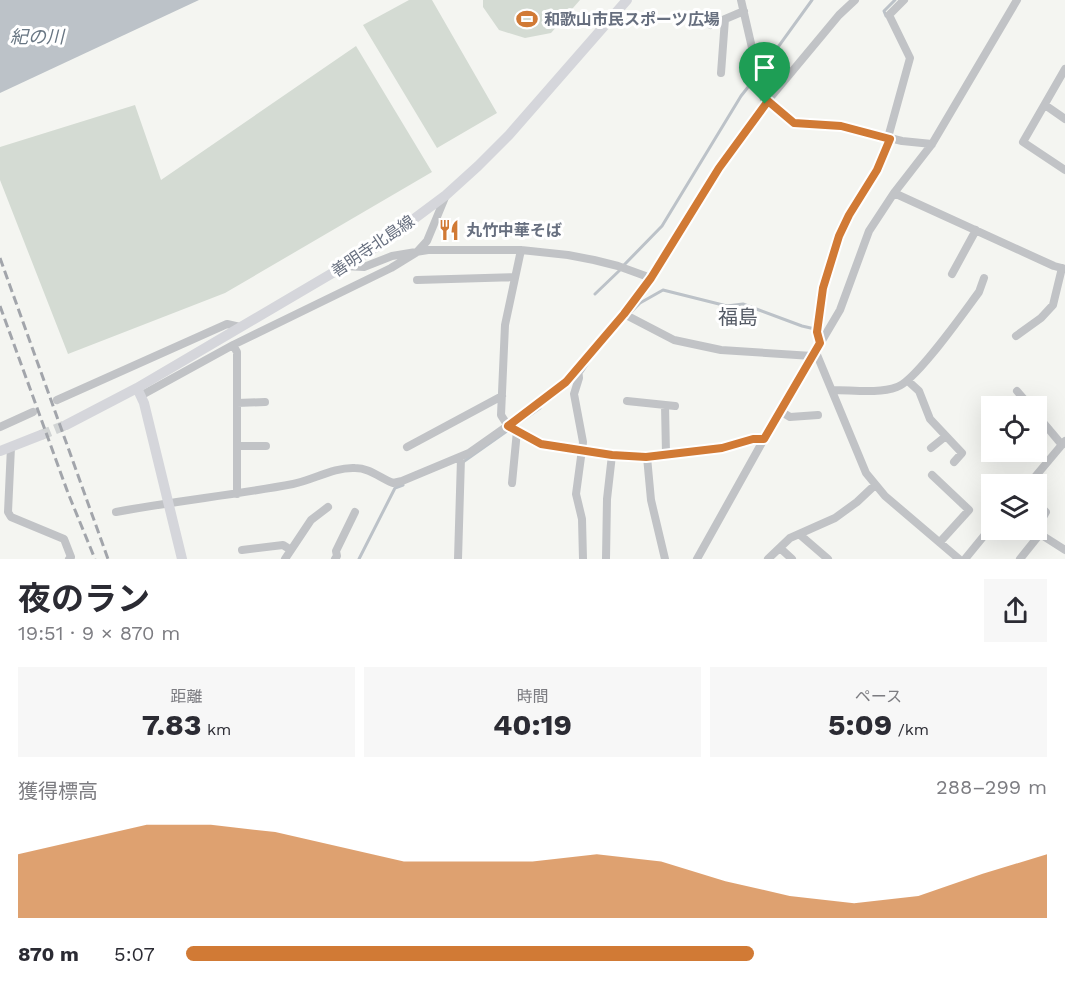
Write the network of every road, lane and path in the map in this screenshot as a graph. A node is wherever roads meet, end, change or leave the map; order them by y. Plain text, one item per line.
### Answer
1 (627, 0) edge
2 (741, 0) edge
3 (855, 0) edge
4 (904, 0) edge
5 (1017, 0) edge
6 (744, 11) junction
7 (725, 19) junction
8 (711, 25) dead end
9 (1065, 69) edge
10 (721, 73) dead end
11 (767, 103) junction
12 (1045, 105) junction
13 (1065, 119) edge
14 (890, 139) junction
15 (932, 144) junction
16 (1065, 170) edge
17 (894, 193) junction
18 (446, 195) junction
19 (976, 230) junction
20 (521, 250) junction
21 (417, 252) junction
22 (344, 266) junction
23 (1064, 268) edge
24 (952, 274) dead end
25 (515, 277) junction
26 (651, 278) junction
27 (984, 278) dead end
28 (417, 280) dead end
29 (626, 315) junction
30 (240, 327) junction
31 (1016, 336) dead end
32 (233, 345) junction
33 (816, 350) junction
34 (579, 373) junction
35 (908, 381) junction
36 (832, 390) junction
37 (1017, 391) dead end
38 (139, 392) junction
39 (501, 396) junction
40 (1021, 396) edge
41 (57, 400) dead end
42 (627, 401) dead end
43 (265, 402) dead end
44 (237, 403) junction
45 (780, 411) junction
46 (33, 412) dead end
47 (818, 415) dead end
48 (66, 425) tunnel mouth
49 (1047, 425) edge
50 (0, 427) edge
51 (512, 429) junction
52 (41, 435) tunnel mouth
53 (946, 436) junction
54 (764, 439) junction
55 (1064, 443) edge
56 (237, 446) junction
57 (266, 446) dead end
58 (407, 447) dead end
59 (932, 448) dead end
60 (5, 449) edge
61 (582, 449) junction
62 (666, 454) junction
63 (612, 455) junction
64 (646, 457) junction
65 (461, 458) junction
66 (954, 462) dead end
67 (1038, 474) edge
68 (932, 475) dead end
69 (512, 483) dead end
70 (875, 486) junction
71 (237, 494) junction
72 (168, 502) junction
73 (328, 507) dead end
74 (116, 512) dead end
75 (355, 512) dead end
76 (800, 534) junction
77 (1047, 538) edge
78 (981, 539) edge
79 (1035, 540) edge
80 (940, 542) junction
81 (780, 548) junction
82 (242, 550) dead end
83 (291, 550) junction
84 (1065, 550) edge
85 (69, 559) edge
86 (182, 559) edge
87 (285, 559) edge
88 (336, 559) edge
89 (458, 559) edge
90 (583, 559) edge
91 (606, 559) edge
92 (665, 559) edge
93 (697, 559) edge
94 (768, 559) edge
95 (792, 559) edge
96 (828, 559) edge
97 (959, 559) edge
98 (964, 559) edge
99 (1020, 559) edge

1 - 18 main road, 善明寺北島線
2 - 6 street
3 - 11 street
4 - 14 street
5 - 15 street
6 - 7 street
6 - 11 street
7 - 8 street
7 - 10 street
9 - 12 street
11 - 14 street
11 - 26 street
12 - 13 street
12 - 16 street
14 - 15 street
14 - 33 street
15 - 17 street
17 - 19 street
17 - 33 street
18 - 21 street
18 - 22 main road, 善明寺北島線
19 - 23 street
19 - 24 street
20 - 21 street
20 - 25 street
20 - 26 street
21 - 22 street
21 - 32 street
22 - 30 main road, 善明寺北島線
23 - 31 street
25 - 28 street
25 - 39 street
26 - 29 street
27 - 35 street
29 - 33 street
29 - 34 street
30 - 38 main road, 善明寺北島線
30 - 41 street
32 - 38 street
32 - 44 street
33 - 36 street
33 - 45 street
34 - 51 street
34 - 61 street
35 - 36 street
35 - 53 street
36 - 70 street
37 - 40 street
38 - 48 main road, 善明寺北島線
38 - 72 main road
39 - 51 street
39 - 58 street
42 - 62 street
43 - 44 street
44 - 56 street
45 - 47 street
45 - 54 street
46 - 50 street
49 - 55 street
51 - 61 street
51 - 65 street
51 - 69 street
52 - 60 main road
53 - 59 street
53 - 66 street
54 - 62 street
54 - 93 street
55 - 67 street
56 - 57 street
56 - 71 street
60 - 85 street
61 - 63 street
61 - 90 street
62 - 64 street
63 - 64 street
63 - 91 street
64 - 92 street
65 - 71 street
65 - 89 street
68 - 80 street
70 - 76 street
70 - 80 street
71 - 72 street
72 - 74 street
72 - 86 main road
73 - 83 street
75 - 88 street
76 - 81 street
76 - 96 street
77 - 84 street
78 - 98 street
79 - 99 street
80 - 97 street
81 - 94 street
81 - 95 street
82 - 83 street
83 - 87 street

